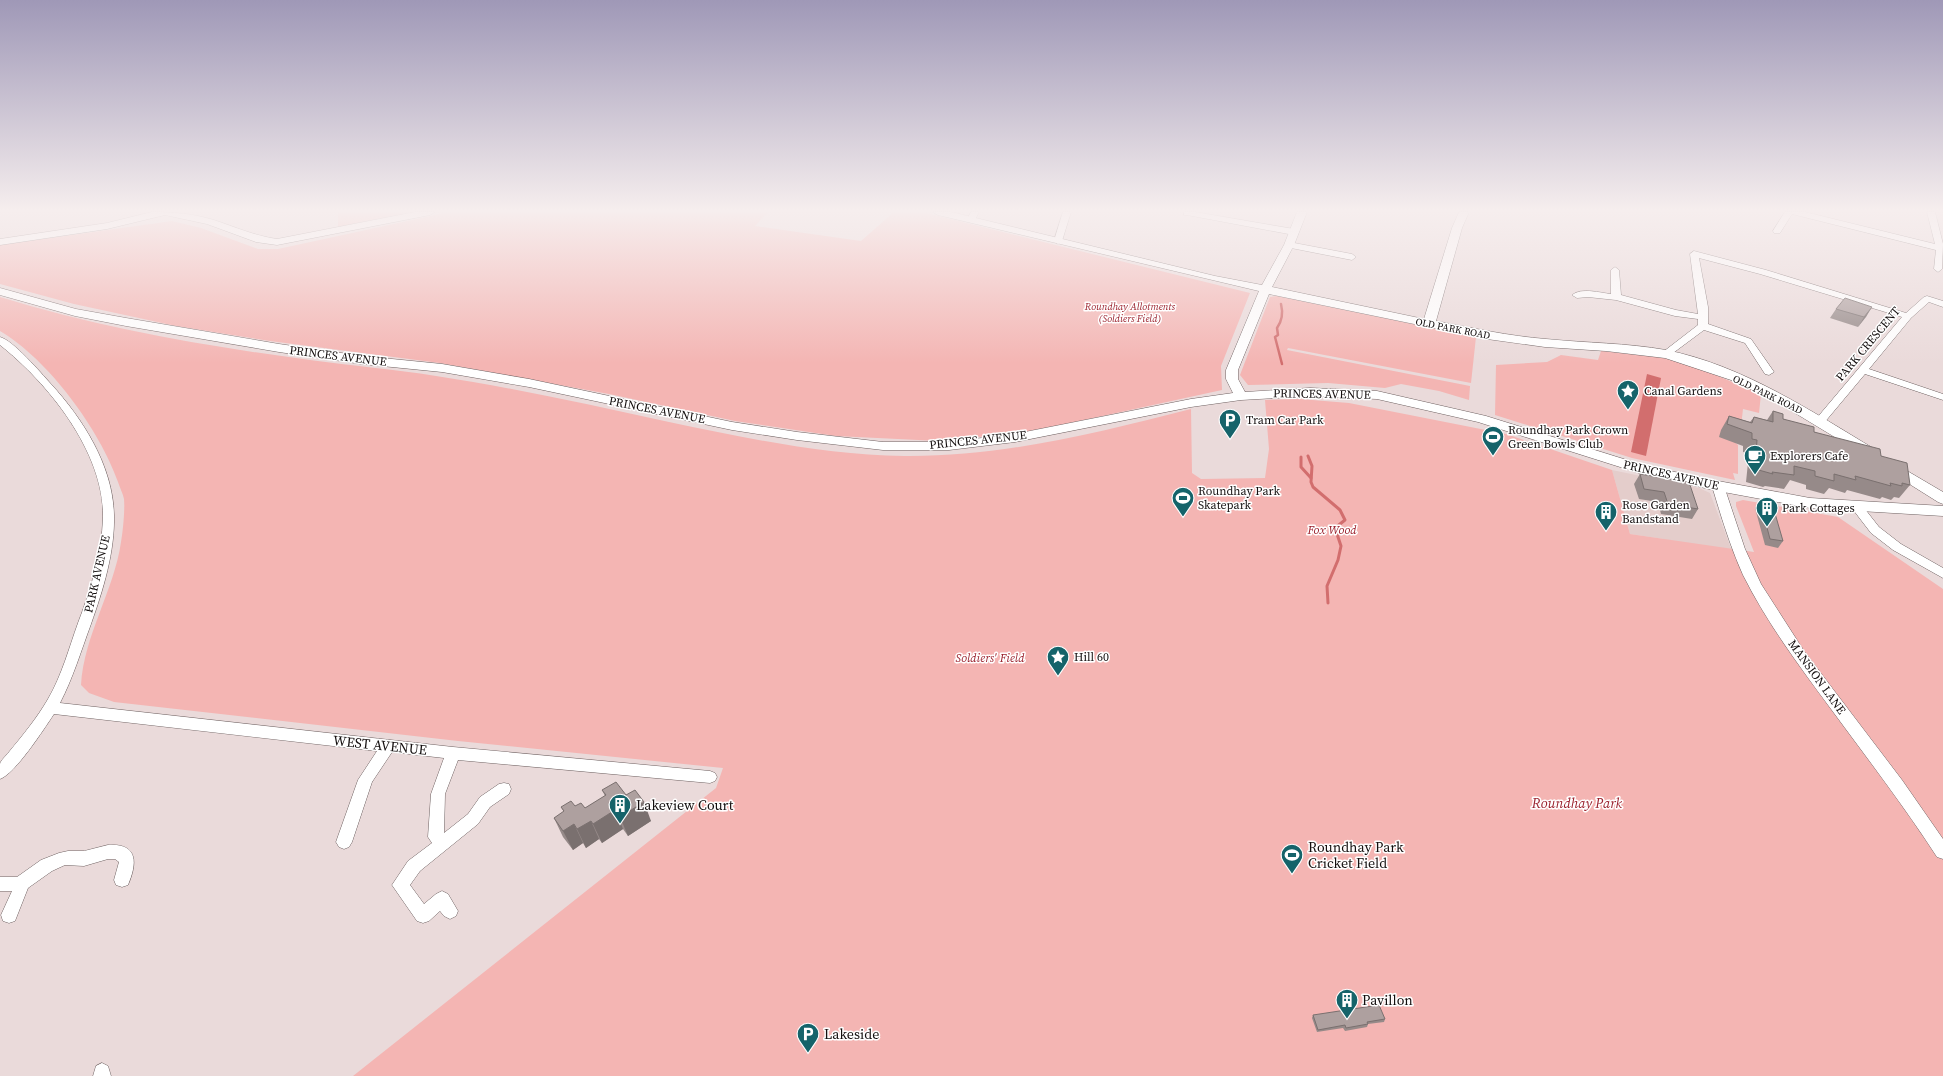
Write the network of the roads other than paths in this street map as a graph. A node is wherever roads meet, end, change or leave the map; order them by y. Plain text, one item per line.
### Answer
1 (1148, 262) edge
2 (1280, 262) edge
3 (1447, 262) edge
4 (1695, 262) edge
5 (1725, 262) edge
6 (1939, 262) edge
7 (1938, 269) dead end
8 (1615, 270) dead end
9 (1265, 290) junction
10 (1, 292) edge
11 (1577, 295) dead end
12 (1616, 297) junction
13 (1943, 304) edge
14 (1908, 316) junction
15 (1703, 321) junction
16 (1429, 323) junction
17 (0, 340) edge
18 (1666, 354) junction
19 (1862, 370) junction
20 (1769, 372) dead end
21 (1241, 396) junction
22 (1943, 397) edge
23 (1820, 421) junction
24 (1718, 486) junction
25 (1943, 499) edge
26 (1857, 507) junction
27 (1943, 511) edge
28 (1943, 574) edge
29 (50, 708) junction
30 (388, 746) junction
31 (453, 752) junction
32 (0, 773) edge
33 (710, 777) dead end
34 (504, 789) dead end
35 (344, 842) dead end
36 (443, 842) junction
37 (1943, 852) edge
38 (122, 880) dead end
39 (0, 884) edge
40 (19, 885) junction
41 (450, 911) dead end
42 (9, 915) dead end

1 - 9 street, OLD PARK ROAD
2 - 9 street
3 - 16 street
4 - 15 street
5 - 14 street
6 - 7 street
8 - 12 street
9 - 16 street, OLD PARK ROAD
9 - 21 street
10 - 21 street, PRINCES AVENUE
11 - 12 street
12 - 15 street
13 - 14 street, PARK CRESCENT
14 - 19 street, PARK CRESCENT
15 - 18 street
15 - 20 street
16 - 18 street, OLD PARK ROAD
17 - 29 street, PARK AVENUE
18 - 23 street, OLD PARK ROAD
19 - 22 street
19 - 23 street, PARK CRESCENT
21 - 24 street, PRINCES AVENUE
23 - 25 street, OLD PARK ROAD
24 - 26 street, PRINCES AVENUE
24 - 37 street, MANSION LANE
26 - 27 street, PRINCES AVENUE
26 - 28 street
29 - 30 street, WEST AVENUE
29 - 32 street, PARK AVENUE
30 - 31 street, WEST AVENUE
30 - 35 street
31 - 33 street, WEST AVENUE
31 - 36 street
34 - 36 street
36 - 41 street
38 - 40 street
39 - 40 street
40 - 42 street

